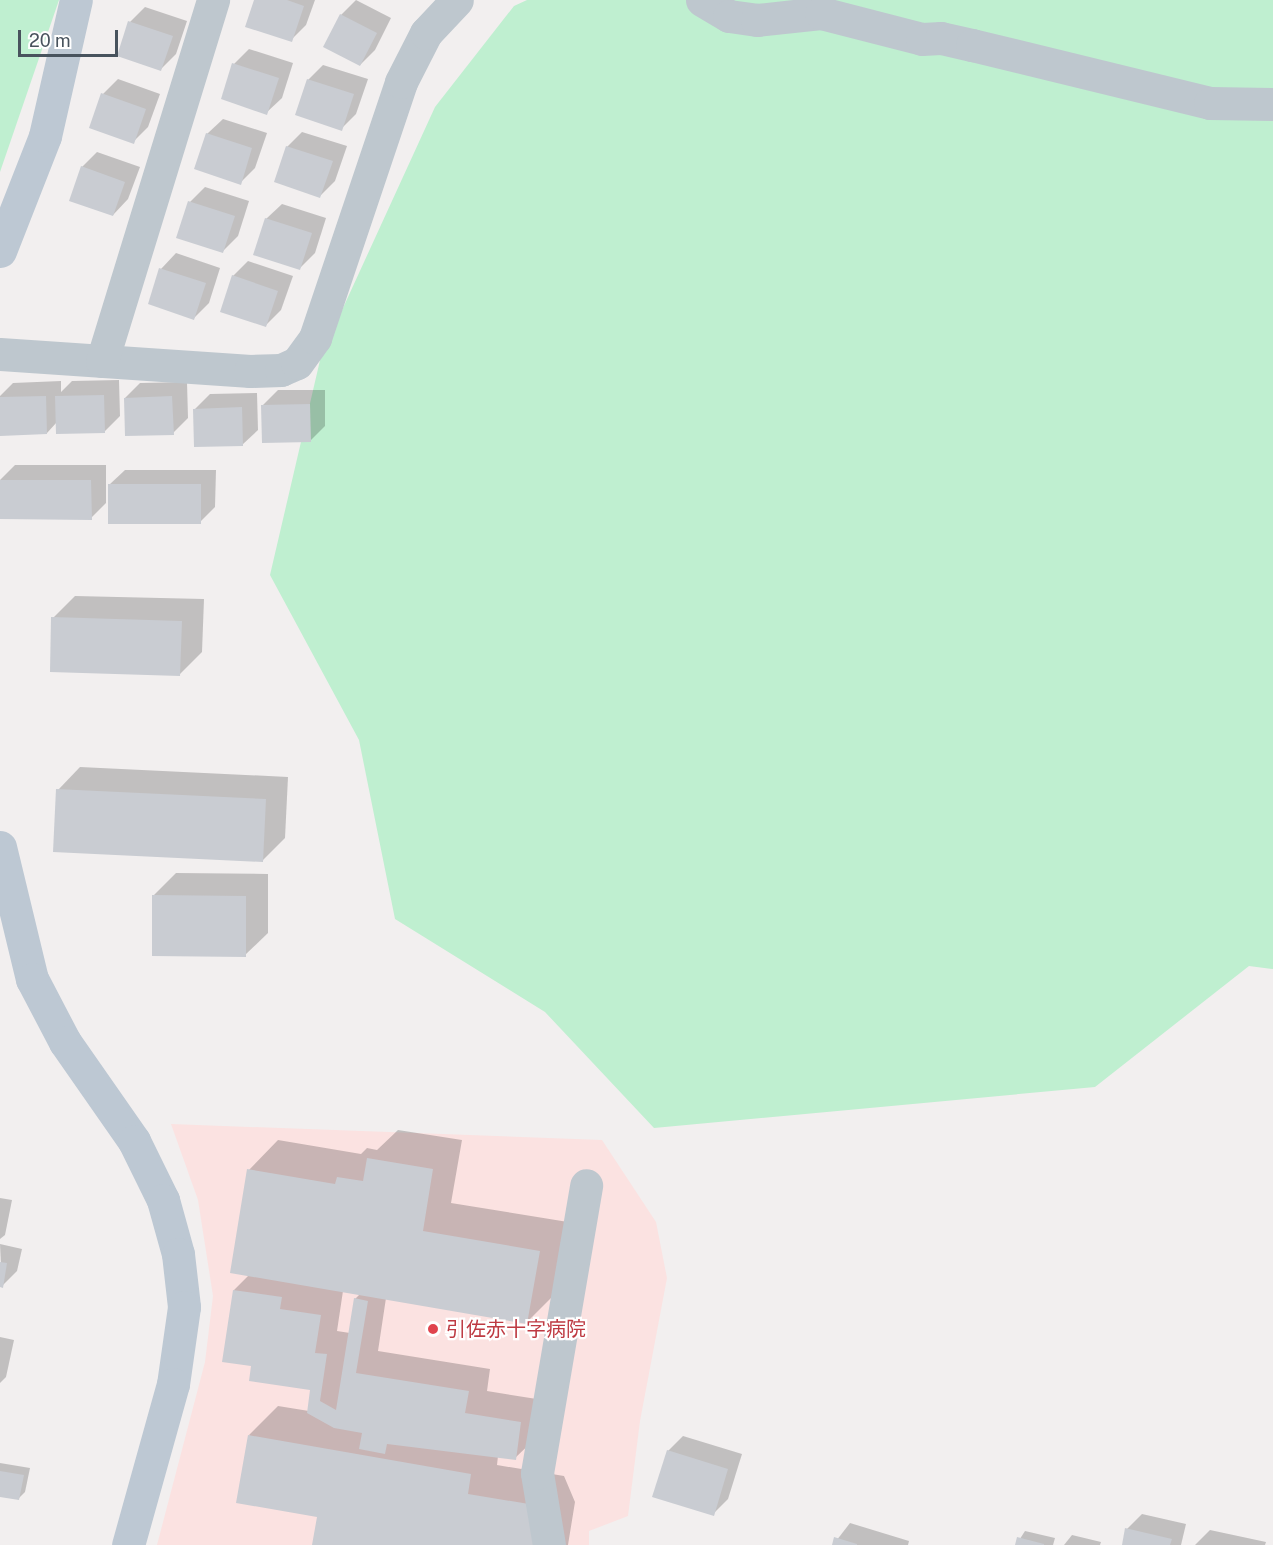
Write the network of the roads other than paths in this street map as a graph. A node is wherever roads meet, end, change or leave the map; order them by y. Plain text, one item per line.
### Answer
1 (76, 0) edge
2 (213, 0) edge
3 (457, 0) edge
4 (702, 0) edge
5 (1273, 104) edge
6 (0, 251) edge
7 (0, 354) edge
8 (102, 361) junction
9 (0, 847) edge
10 (586, 1185) dead end
11 (128, 1545) edge
12 (549, 1545) edge

1 - 6 street
2 - 8 street
3 - 8 street
4 - 5 street
7 - 8 street
9 - 11 street
10 - 12 street

